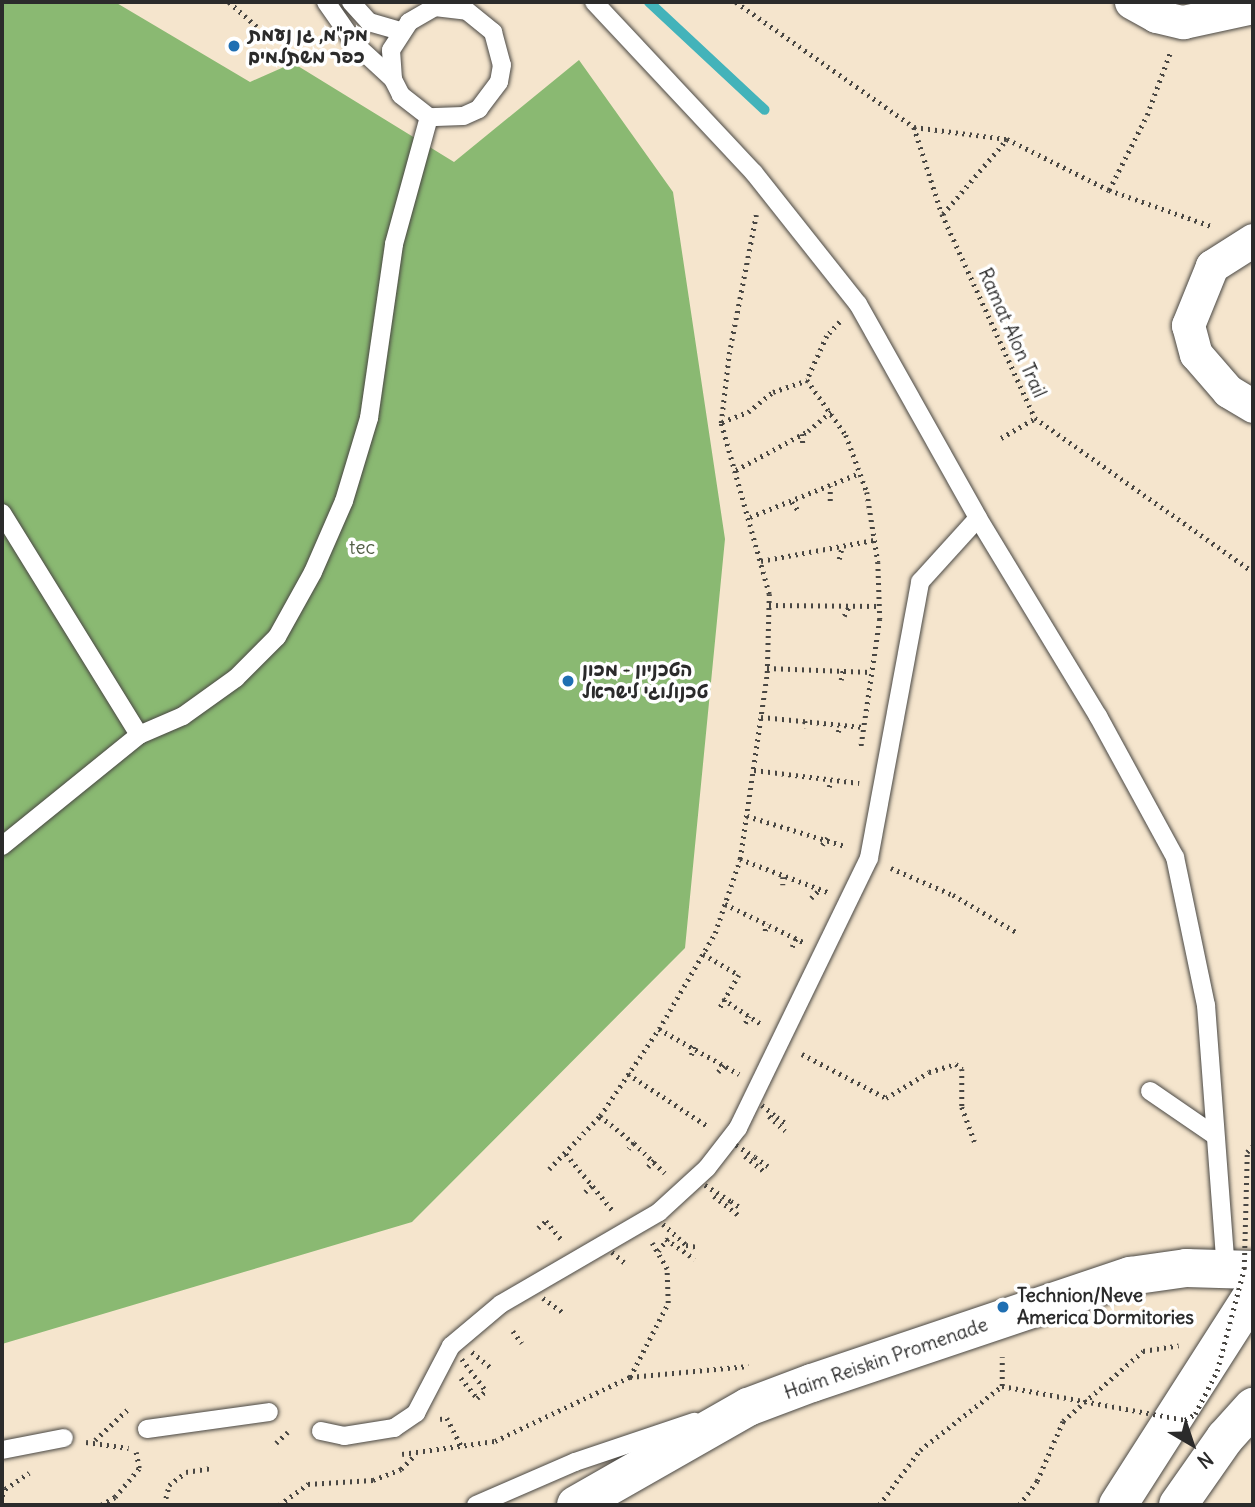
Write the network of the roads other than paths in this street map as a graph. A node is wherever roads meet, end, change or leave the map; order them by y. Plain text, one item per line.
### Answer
1 (326, 2) edge
2 (351, 2) edge
3 (594, 2) edge
4 (1131, 2) edge
5 (462, 6) edge
6 (1253, 6) edge
7 (416, 8) edge
8 (401, 32) junction
9 (393, 79) junction
10 (429, 117) junction
11 (1253, 240) edge
12 (1253, 406) edge
13 (2, 513) edge
14 (978, 518) junction
15 (139, 735) junction
16 (2, 846) edge
17 (1150, 1091) dead end
18 (1214, 1135) junction
19 (1245, 1294) edge
20 (748, 1407) junction
21 (1253, 1407) edge
22 (269, 1412) dead end
23 (147, 1429) dead end
24 (321, 1431) dead end
25 (64, 1438) dead end
26 (2, 1450) edge
27 (476, 1505) edge
28 (576, 1505) edge
29 (1118, 1505) edge
30 (1178, 1505) edge

1 - 9 lane
2 - 8 lane
3 - 14 lane
4 - 6 street
5 - 7 lane
5 - 10 lane
7 - 8 lane
8 - 9 lane
9 - 10 lane
10 - 15 lane
11 - 12 street
13 - 15 lane
14 - 18 lane
14 - 24 lane
15 - 16 lane
17 - 18 lane
18 - 19 lane
19 - 20 street, Haim Reiskin Promenade
19 - 29 street
20 - 27 lane
20 - 28 street, Haim Reiskin Promenade
21 - 30 street
22 - 23 lane
25 - 26 lane

